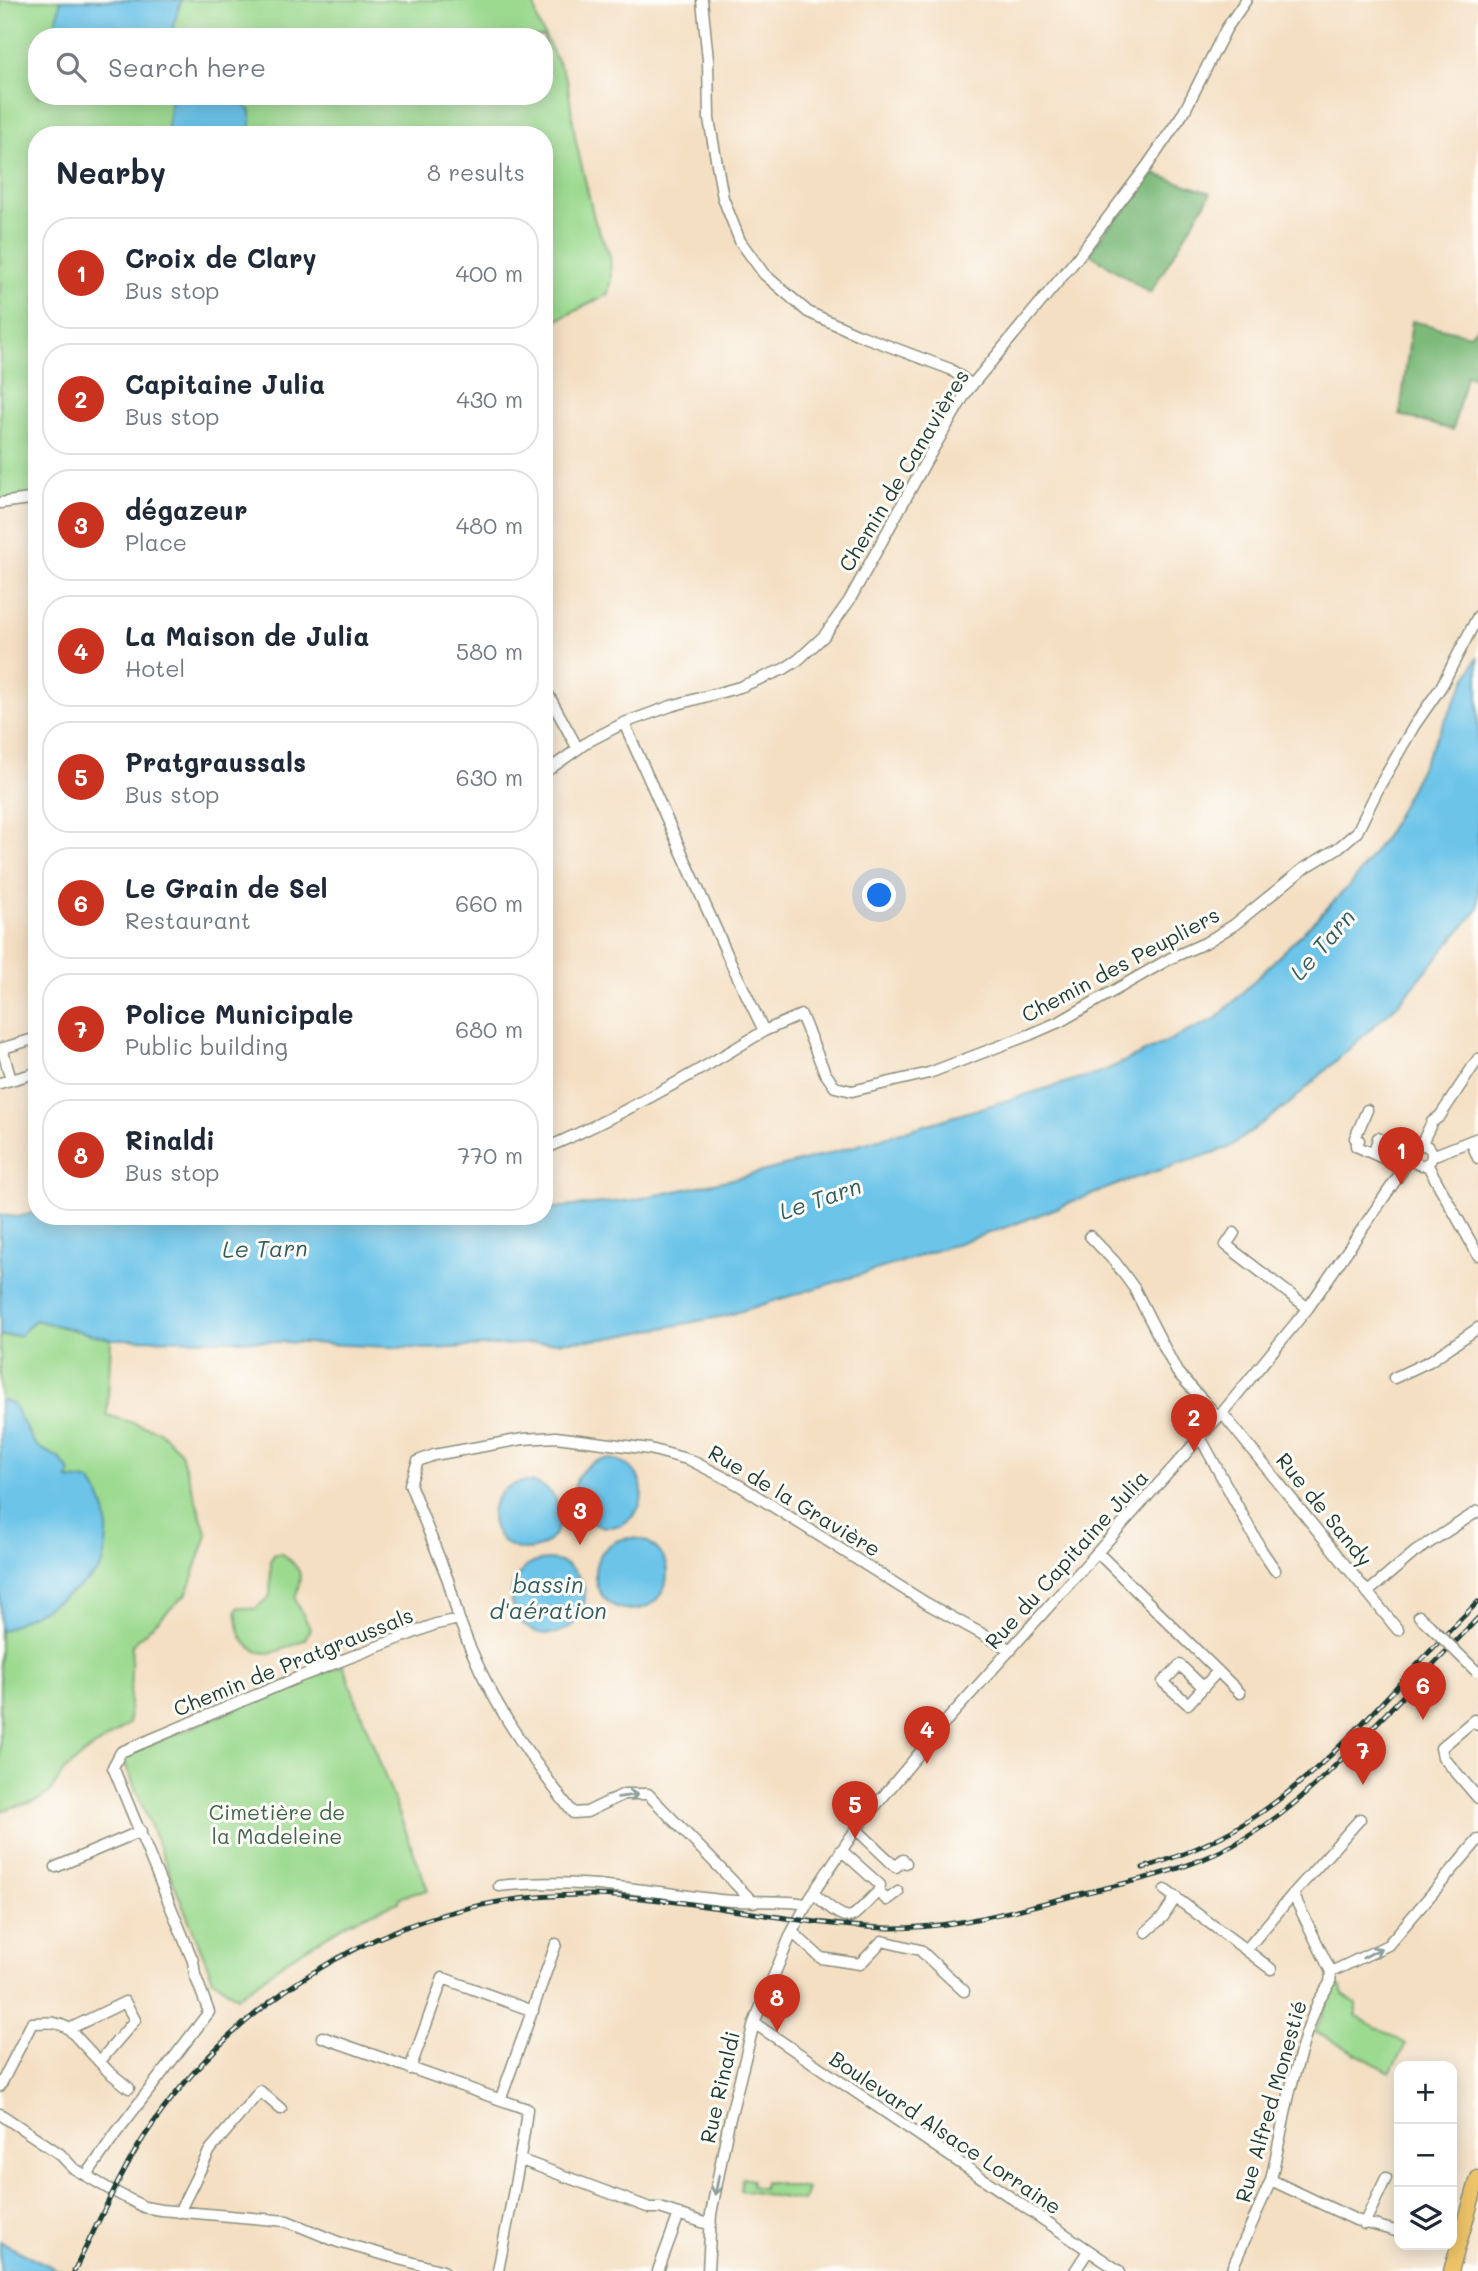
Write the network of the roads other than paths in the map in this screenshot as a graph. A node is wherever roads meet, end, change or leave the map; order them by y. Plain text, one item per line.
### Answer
1 (702, 0) edge
2 (1246, 0) edge
3 (972, 385) junction
4 (28, 499) edge
5 (0, 503) edge
6 (1478, 616) edge
7 (553, 703) edge
8 (624, 723) junction
9 (578, 749) junction
10 (553, 767) edge
11 (764, 1031) junction
12 (28, 1041) edge
13 (1, 1049) edge
14 (1478, 1059) edge
15 (28, 1075) edge
16 (6, 1082) edge
17 (1367, 1110) dead end
18 (1378, 1138) dead end
19 (1474, 1140) edge
20 (553, 1145) edge
21 (1374, 1153) junction
22 (1423, 1155) junction
23 (1478, 1158) edge
24 (1402, 1171) junction
25 (1234, 1233) dead end
26 (1090, 1236) dead end
27 (1478, 1255) edge
28 (1308, 1308) junction
29 (1478, 1328) edge
30 (1394, 1378) dead end
31 (1220, 1415) junction
32 (1200, 1437) junction
33 (1478, 1511) edge
34 (1098, 1552) junction
35 (1275, 1570) dead end
36 (1368, 1592) junction
37 (1419, 1616) dead end
38 (459, 1619) junction
39 (1398, 1630) dead end
40 (1011, 1650) junction
41 (1218, 1671) junction
42 (1476, 1671) dead end
43 (1203, 1687) dead end
44 (1240, 1693) dead end
45 (1478, 1725) edge
46 (1478, 1798) edge
47 (1360, 1819) dead end
48 (856, 1829) junction
49 (141, 1832) junction
50 (1478, 1840) edge
51 (841, 1850) junction
52 (906, 1863) dead end
53 (56, 1867) dead end
54 (499, 1886) dead end
55 (1165, 1890) dead end
56 (878, 1892) junction
57 (898, 1892) dead end
58 (813, 1893) junction
59 (1293, 1894) junction
60 (1176, 1897) junction
61 (753, 1902) junction
62 (806, 1904) junction
63 (797, 1920) joint
64 (792, 1932) junction
65 (1146, 1932) dead end
66 (556, 1944) dead end
67 (1246, 1950) junction
68 (1271, 1969) dead end
69 (1331, 1972) junction
70 (964, 1991) dead end
71 (533, 2011) junction
72 (754, 2023) junction
73 (69, 2029) junction
74 (322, 2037) dead end
75 (100, 2061) junction
76 (410, 2068) junction
77 (0, 2086) edge
78 (129, 2088) dead end
79 (501, 2098) junction
80 (281, 2109) dead end
81 (0, 2114) edge
82 (521, 2160) junction
83 (86, 2176) junction
84 (1386, 2178) dead end
85 (1478, 2178) edge
86 (1271, 2180) junction
87 (179, 2212) junction
88 (679, 2214) junction
89 (1364, 2224) junction
90 (711, 2225) junction
91 (1394, 2231) edge
92 (1457, 2239) edge
93 (1088, 2250) junction
94 (1454, 2250) edge
95 (443, 2271) edge
96 (498, 2271) edge
97 (658, 2271) edge
98 (708, 2271) edge
99 (1075, 2271) edge
100 (1119, 2271) edge
101 (1231, 2271) edge
102 (1451, 2271) edge

1 - 3 street
2 - 3 street, Chemin de Canavières
3 - 8 street, Chemin de Canavières
4 - 5 street
6 - 11 street, Chemin des Peupliers
7 - 9 street
8 - 9 street, Chemin de Canavières
8 - 11 street
9 - 10 street, Chemin de Canavières
11 - 20 street, Chemin des Peupliers
12 - 13 street
13 - 16 street
14 - 22 street
15 - 16 street
17 - 21 street
18 - 21 street
19 - 22 street
19 - 23 street
21 - 24 street
22 - 24 street
22 - 27 street
24 - 28 street, Rue du Capitaine Julia
25 - 28 street
26 - 31 street, Rue de Sandy
28 - 31 street, Rue du Capitaine Julia
29 - 30 street
31 - 32 street, Rue du Capitaine Julia
31 - 36 street, Rue de Sandy
32 - 34 street, Rue du Capitaine Julia
32 - 35 street
33 - 36 street
34 - 40 street, Rue du Capitaine Julia
34 - 41 street
36 - 39 street, Rue de Sandy
37 - 42 street, bridge
38 - 40 street, Rue de la Gravière
38 - 49 street, Chemin de Pratgraussals
38 -> 61 street
40 - 48 street, Rue du Capitaine Julia
41 - 43 street
41 - 44 street
45 - 46 street
47 - 59 street
48 - 51 street, Rue du Capitaine Julia
48 - 52 street
49 - 53 street
49 - 83 street, Chemin de Pratgraussals
69 -> 50 street
51 - 56 street
51 - 58 street, Rue du Capitaine Julia
54 - 61 street
55 - 60 street
56 - 57 street
56 - 58 street
58 - 62 street, Rue du Capitaine Julia
59 - 67 street
59 - 69 street
60 - 65 street
60 - 67 street
61 - 62 street
62 - 63 street, Rue du Capitaine Julia
63 - 64 street, Rue Rinaldi
64 - 70 street
64 - 72 street, Rue Rinaldi
66 - 71 street
67 - 68 street
69 - 86 street, Rue Alfred Monestié
71 - 76 street
71 - 79 street
72 -> 90 street, Rue Rinaldi
72 - 93 street, Boulevard Alsace Lorraine
73 - 75 street
73 - 75 street
73 - 77 street
74 - 76 street
75 - 78 street
76 - 79 street
79 - 82 street
80 - 87 street
81 - 83 street
82 - 88 street
82 - 96 street
83 - 87 street
84 - 89 street
85 - 92 main road
86 - 89 street
86 - 101 street, Rue Alfred Monestié
87 - 95 street
88 - 90 street
88 - 97 street
89 - 91 street
90 - 98 street, Rue Rinaldi
93 - 99 street
93 - 100 street, Boulevard Alsace Lorraine
94 - 102 main road

